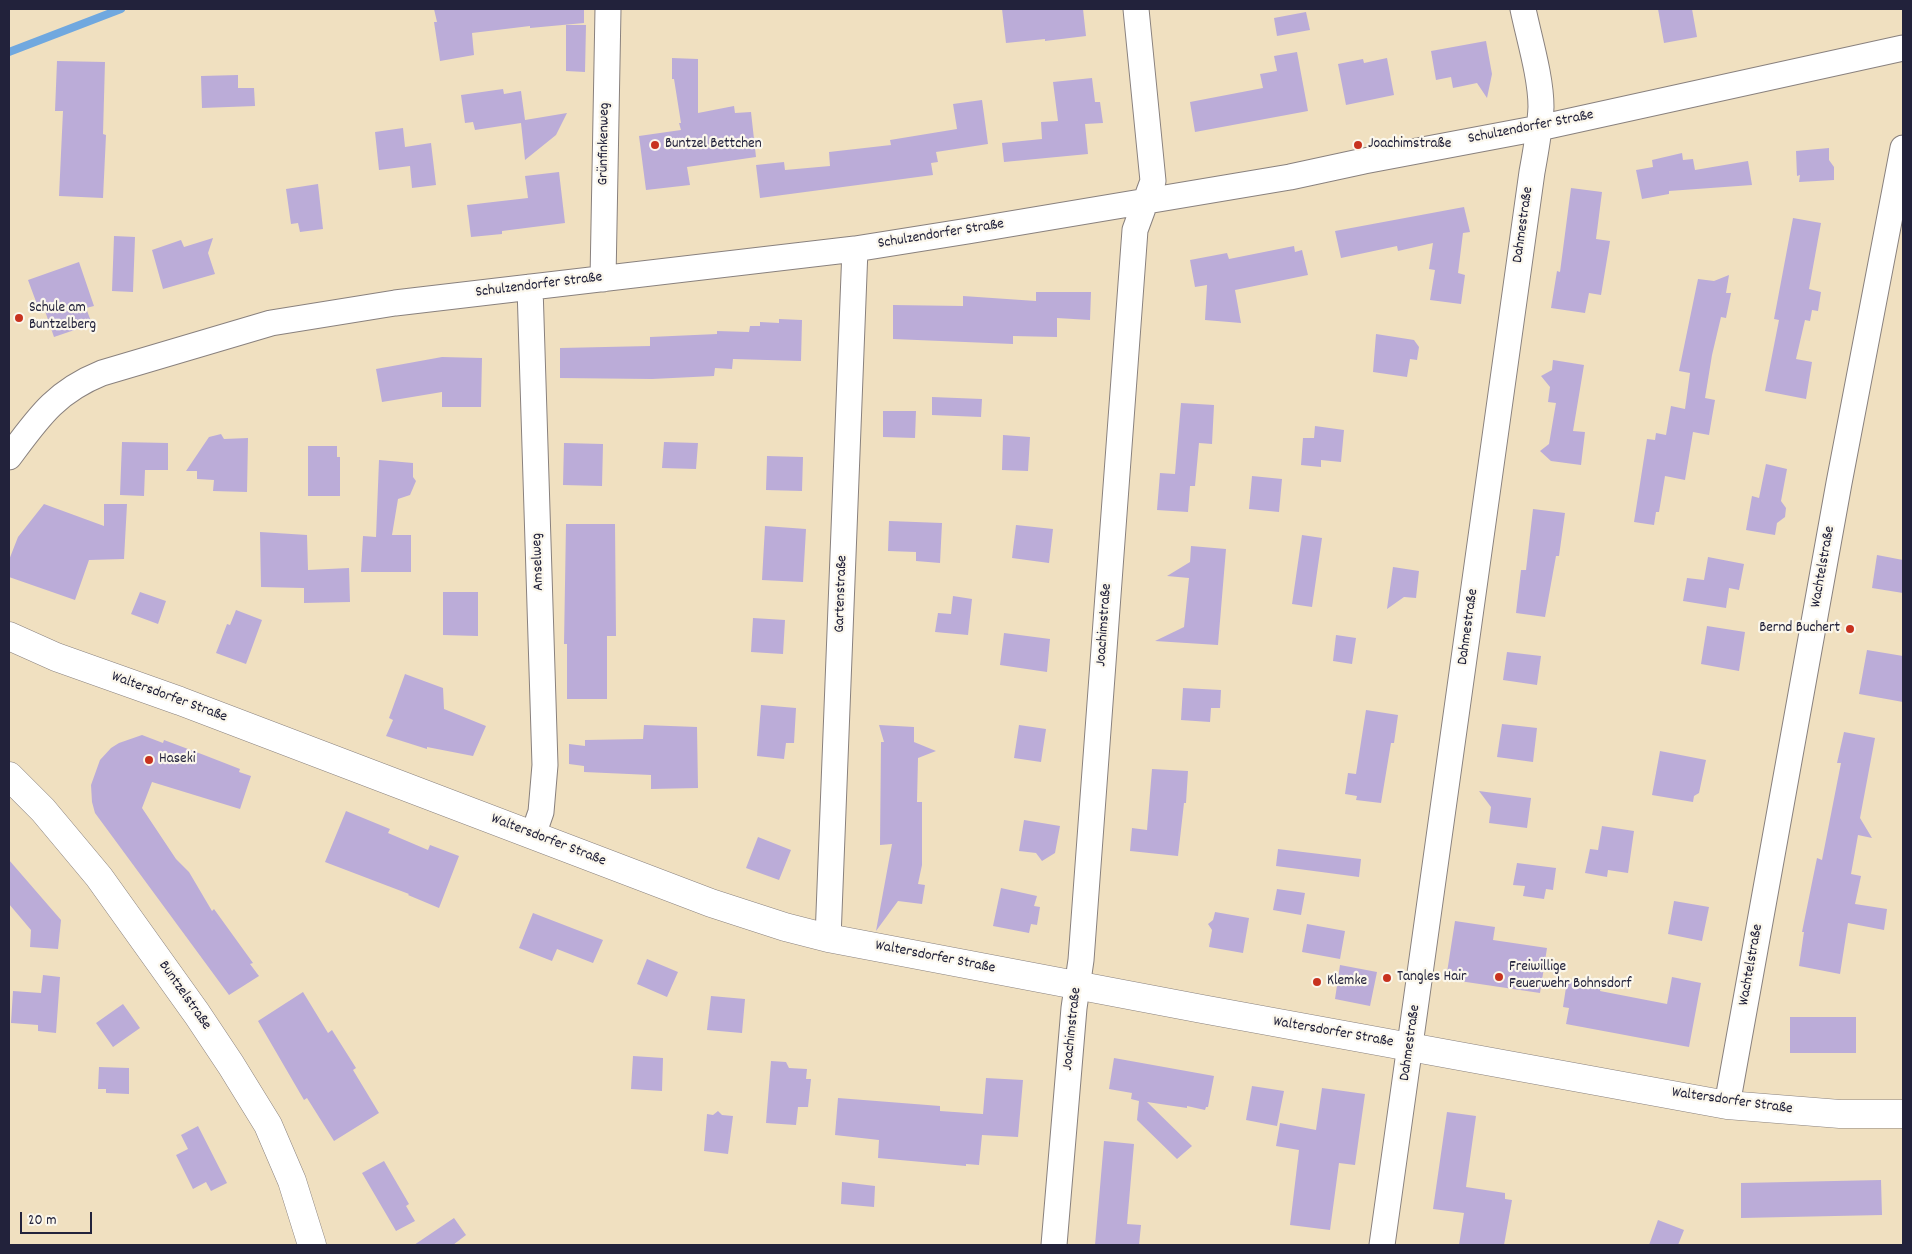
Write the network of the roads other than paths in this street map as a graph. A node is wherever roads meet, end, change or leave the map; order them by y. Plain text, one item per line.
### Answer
1 (608, 9) edge
2 (1136, 9) edge
3 (1523, 9) edge
4 (1903, 48) edge
5 (1539, 128) junction
6 (1903, 148) edge
7 (1146, 201) junction
8 (855, 249) junction
9 (603, 279) junction
10 (530, 287) junction
11 (9, 457) edge
12 (9, 636) edge
13 (9, 776) edge
14 (532, 835) junction
15 (828, 938) junction
16 (1077, 985) junction
17 (1410, 1048) junction
18 (1727, 1104) junction
19 (1903, 1114) edge
20 (312, 1245) edge
21 (1054, 1245) edge
22 (1382, 1245) edge

1 - 9 street, Grünfinkenweg
2 - 7 street, Joachimstraße
3 - 5 street, Dahmestraße
4 - 5 street, Schulzendorfer Straße
5 - 7 street, Schulzendorfer Straße
5 - 17 street, Dahmestraße
6 - 18 street, Wachtelstraße
7 - 8 street, Schulzendorfer Straße
7 - 16 street, Joachimstraße
8 - 9 street, Schulzendorfer Straße
8 - 15 street, Gartenstraße
9 - 10 street, Schulzendorfer Straße
10 - 11 street, Schulzendorfer Straße
10 - 14 street, Amselweg
12 - 14 street, Waltersdorfer Straße
13 - 20 street, Buntzelstraße
14 - 15 street, Waltersdorfer Straße
15 - 16 street, Waltersdorfer Straße
16 - 17 street, Waltersdorfer Straße
16 - 21 street, Joachimstraße
17 - 18 street, Waltersdorfer Straße
17 - 22 street, Dahmestraße
18 - 19 street, Waltersdorfer Straße

